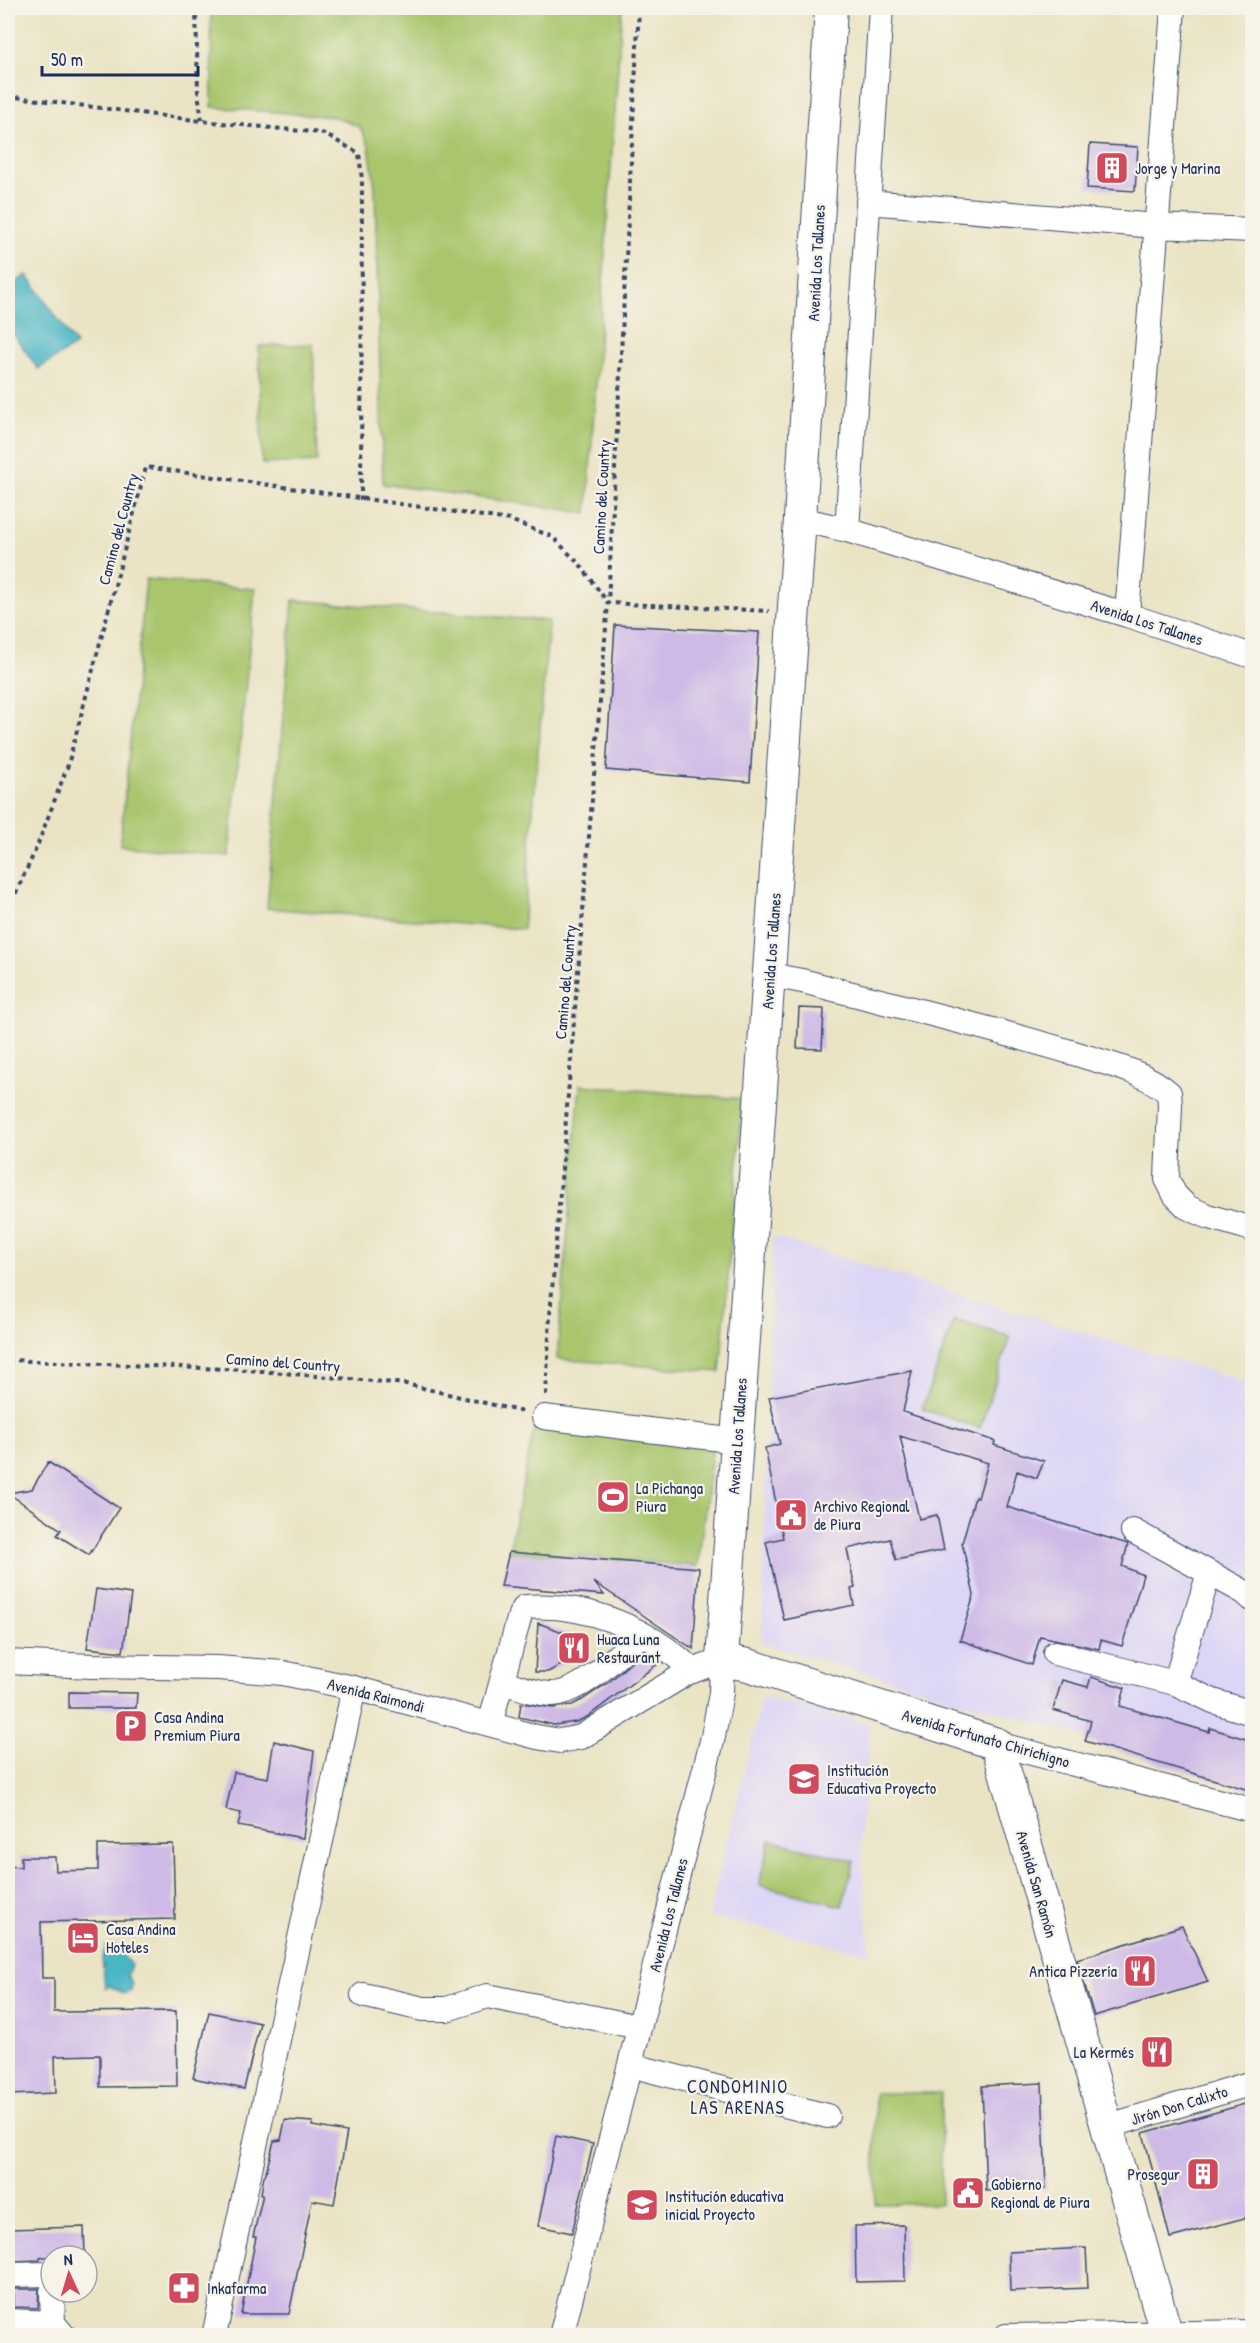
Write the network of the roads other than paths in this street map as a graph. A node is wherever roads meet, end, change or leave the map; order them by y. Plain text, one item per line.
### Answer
1 (831, 8) edge
2 (881, 8) edge
3 (1173, 8) edge
4 (868, 202) junction
5 (1156, 226) junction
6 (1252, 230) edge
7 (800, 519) junction
8 (847, 530) junction
9 (1127, 615) junction
10 (1252, 656) edge
11 (769, 975) junction
12 (1252, 1229) edge
13 (544, 1417) road end
14 (737, 1441) junction
15 (1133, 1532) dead end
16 (1209, 1573) junction
17 (1252, 1599) edge
18 (642, 1634) junction
19 (1055, 1653) dead end
20 (722, 1660) junction
21 (8, 1662) edge
22 (693, 1671) junction
23 (502, 1682) junction
24 (1175, 1683) junction
25 (354, 1688) junction
26 (1252, 1713) edge
27 (490, 1724) junction
28 (997, 1744) junction
29 (1252, 1810) edge
30 (363, 1995) dead end
31 (639, 2027) junction
32 (630, 2065) junction
33 (1252, 2083) edge
34 (827, 2116) dead end
35 (1106, 2127) junction
36 (39, 2274) edge
37 (8, 2275) edge
38 (54, 2304) edge
39 (8, 2321) edge
40 (59, 2329) edge
41 (1252, 2332) edge
42 (1166, 2335) edge
43 (214, 2336) edge
44 (561, 2336) edge
45 (1006, 2336) edge

1 - 7 main road, Avenida Los Tallanes
2 - 4 street
3 - 5 street
4 - 5 street
4 - 8 street
5 - 6 street
5 - 9 street
7 - 8 street, Avenida Los Tallanes
7 - 11 main road, Avenida Los Tallanes
8 - 9 street, Avenida Los Tallanes
9 - 10 street, Avenida Los Tallanes
11 - 12 street
11 - 14 main road, Avenida Los Tallanes
13 - 14 street
14 - 20 main road, Avenida Los Tallanes
15 - 16 street
16 - 17 street
16 - 24 street
18 - 22 street
18 - 23 street
18 - 23 street
19 - 24 street
20 - 22 street, Avenida Raimondi
20 - 28 main road, Avenida Fortunato Chirichigno
20 - 31 street, Avenida Los Tallanes
21 - 25 street, Avenida Raimondi
22 - 27 street, Avenida Raimondi
23 - 27 street
24 - 26 street
25 - 27 street, Avenida Raimondi
25 - 43 street
28 - 29 street, Avenida Fortunato Chirichigno
28 - 35 main road, Avenida San Ramón
30 - 31 street
31 - 32 street, Avenida Los Tallanes
32 - 34 street
32 - 44 street, Avenida Los Tallanes
33 - 35 street, Jirón Don Calixto
35 - 42 main road, Avenida San Ramón
36 - 37 street
38 - 40 street
39 - 40 street
41 - 42 street
42 - 45 street

